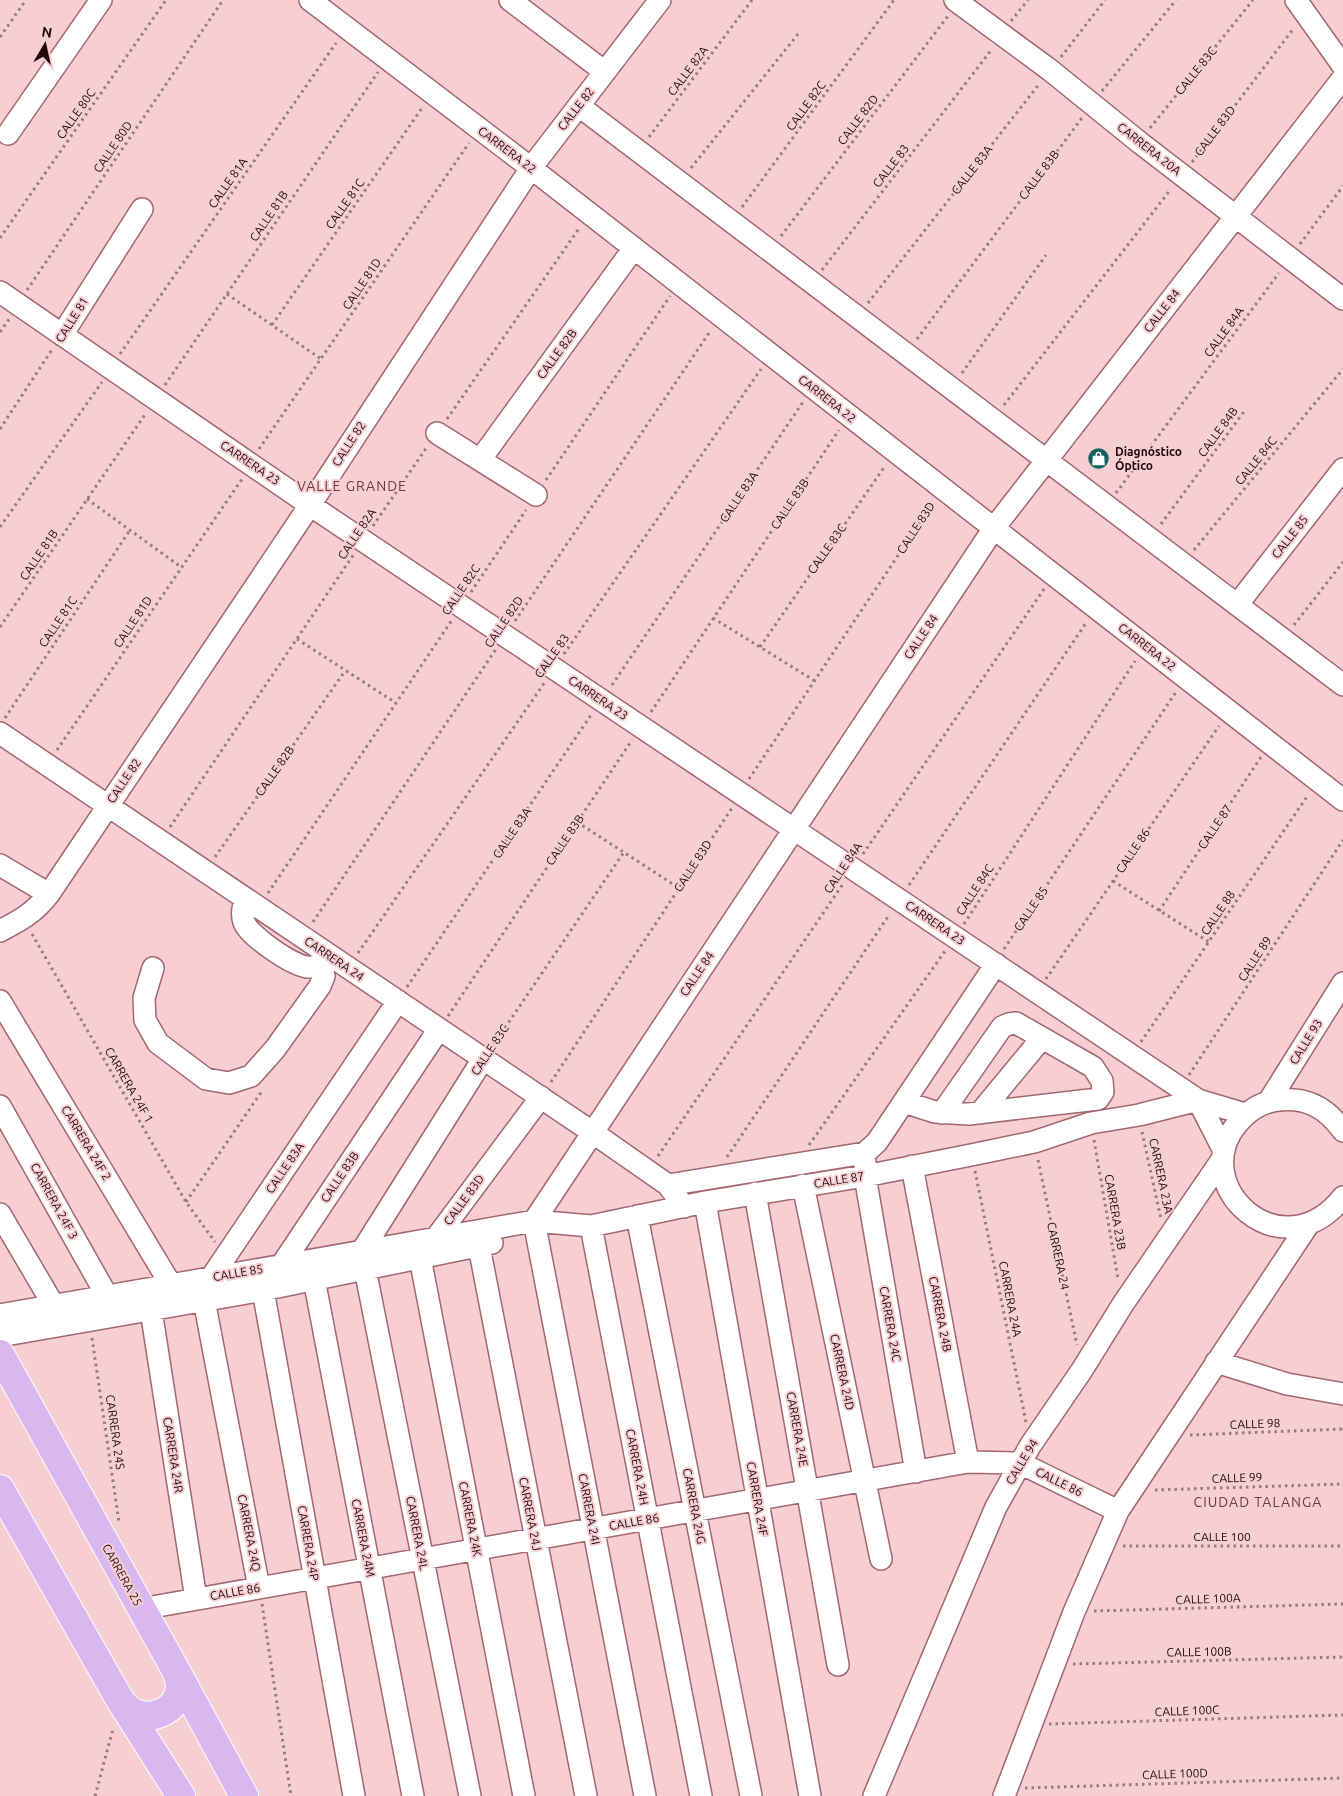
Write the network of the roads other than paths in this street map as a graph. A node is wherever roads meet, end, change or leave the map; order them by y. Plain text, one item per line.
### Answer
1 (101, 0) edge
2 (310, 0) edge
3 (510, 0) edge
4 (660, 0) edge
5 (957, 1) edge
6 (1301, 6) edge
7 (1343, 66) edge
8 (605, 72) junction
9 (1343, 78) edge
10 (579, 106) junction
11 (8, 134) dead end
12 (531, 168) junction
13 (142, 209) dead end
14 (1236, 215) junction
15 (634, 248) junction
16 (0, 292) edge
17 (1343, 299) edge
18 (62, 335) junction
19 (438, 432) road end
20 (480, 460) junction
21 (1046, 460) junction
22 (1343, 469) edge
23 (536, 495) road end
24 (310, 505) junction
25 (994, 528) junction
26 (1237, 605) junction
27 (1343, 685) edge
28 (0, 733) edge
29 (1343, 800) edge
30 (107, 806) junction
31 (794, 829) junction
32 (0, 865) edge
33 (49, 894) junction
34 (252, 904) junction
35 (0, 931) edge
36 (334, 964) junction
37 (996, 964) junction
38 (153, 968) dead end
39 (1343, 983) edge
40 (0, 1000) edge
41 (398, 1002) junction
42 (439, 1029) junction
43 (1042, 1038) junction
44 (484, 1059) junction
45 (541, 1097) junction
46 (1198, 1100) junction
47 (1269, 1101) junction
48 (904, 1102) junction
49 (0, 1106) edge
50 (942, 1113) junction
51 (980, 1113) junction
52 (1245, 1114) junction
53 (1343, 1131) edge
54 (592, 1132) junction
55 (871, 1147) junction
56 (1224, 1154) junction
57 (912, 1166) junction
58 (865, 1176) junction
59 (668, 1185) junction
60 (803, 1185) junction
61 (755, 1193) junction
62 (1343, 1197) edge
63 (705, 1202) junction
64 (684, 1207) junction
65 (0, 1214) edge
66 (637, 1216) junction
67 (1314, 1222) junction
68 (1343, 1222) edge
69 (591, 1226) junction
70 (535, 1228) junction
71 (477, 1239) junction
72 (424, 1246) junction
73 (364, 1260) junction
74 (281, 1266) junction
75 (211, 1278) junction
76 (314, 1279) junction
77 (171, 1285) junction
78 (264, 1290) junction
79 (107, 1296) junction
80 (204, 1300) junction
81 (54, 1306) junction
82 (151, 1310) junction
83 (0, 1316) edge
84 (0, 1336) edge
85 (0, 1354) edge
86 (1216, 1362) junction
87 (1343, 1394) edge
88 (1025, 1454) junction
89 (968, 1462) junction
90 (916, 1472) junction
91 (864, 1481) junction
92 (808, 1491) junction
93 (757, 1500) junction
94 (4, 1502) edge
95 (694, 1511) junction
96 (1118, 1511) junction
97 (647, 1519) junction
98 (593, 1529) junction
99 (535, 1539) junction
100 (476, 1550) junction
101 (422, 1559) junction
102 (881, 1559) dead end
103 (369, 1568) junction
104 (314, 1578) junction
105 (259, 1588) junction
106 (196, 1599) junction
107 (142, 1609) junction
108 (838, 1665) dead end
109 (174, 1667) junction
110 (120, 1700) junction
111 (1005, 1792) edge
112 (181, 1796) edge
113 (244, 1796) edge
114 (354, 1796) edge
115 (413, 1796) edge
116 (470, 1796) edge
117 (524, 1796) edge
118 (586, 1796) edge
119 (645, 1796) edge
120 (701, 1796) edge
121 (751, 1796) edge
122 (810, 1796) edge
123 (874, 1796) edge

1 - 11 street
2 - 12 street, CARRERA 22
3 - 8 street
4 - 8 street, CALLE 82
5 - 14 street, CARRERA 20A
6 - 7 street
8 - 10 street, CALLE 82
9 - 14 street, CALLE 84
10 - 12 street, CALLE 82
10 - 21 street
12 - 15 street, CARRERA 22
12 - 24 street, CALLE 82
13 - 18 street, CALLE 81
14 - 17 street, CARRERA 20A
14 - 21 street, CALLE 84
15 - 20 street, CALLE 82B
15 - 25 street, CARRERA 22
16 - 18 street, CARRERA 23
18 - 24 street, CARRERA 23
19 - 20 street
20 - 23 street
21 - 25 street, CALLE 84
21 - 26 street
22 - 26 street, CALLE 85
24 - 30 street, CALLE 82
24 - 31 street, CARRERA 23
25 - 29 street, CARRERA 22
25 - 31 street, CALLE 84
26 - 27 street
28 - 30 street, CARRERA 24
30 - 33 street, CALLE 82
30 - 34 street, CARRERA 24
31 - 37 street, CARRERA 23
31 - 54 street, CALLE 84
32 - 33 street
33 - 35 street, CALLE 82
34 - 36 street, CARRERA 24
34 - 36 street
36 - 38 street
36 - 41 street, CARRERA 24
37 - 46 street, CARRERA 23
37 - 48 street
39 - 47 street, CALLE 93
40 - 77 street, CARRERA 24F 2
41 - 42 street, CARRERA 24
41 - 75 street, CALLE 83A
42 - 44 street, CARRERA 24
42 - 74 street, CALLE 83B
43 - 50 street
43 - 51 street
43 - 51 street
44 - 45 street, CARRERA 24
44 - 73 street, CALLE 83C
45 - 54 street, CARRERA 24
45 - 72 street, CALLE 83D
46 - 52 street, CARRERA 23
46 - 56 street, CARRERA 23
46 - 57 street, CALLE 87
47 - 52 street
47 - 53 street
48 - 50 street
48 - 55 street
49 - 79 street, CARRERA 24F 3
50 - 51 street
52 - 56 street, CALLE 94
54 - 59 street, CARRERA 24
54 - 70 street, CALLE 84
55 - 58 street, CARRERA 24C
55 - 59 street
56 - 67 street
56 - 88 street, CALLE 94
57 - 58 street, CALLE 87
57 - 89 street, CARRERA 24B
58 - 60 street, CALLE 87
58 - 90 street, CARRERA 24C
59 - 64 street, CARRERA 24
60 - 61 street, CALLE 87
60 - 91 street, CARRERA 24D
61 - 63 street, CALLE 87
61 - 92 street, CARRERA 24E
62 - 67 street
63 - 64 street, CALLE 87
63 - 93 street, CARRERA 24F
64 - 66 street, CALLE 87
65 - 81 street
66 - 69 street, CALLE 87
66 - 95 street, CARRERA 24G
67 - 68 street
67 - 86 street
69 - 70 street, CALLE 87
69 - 97 street, CARRERA 24H
70 - 71 street, CALLE 87
70 - 98 street, CARRERA 24I
71 - 72 street, CALLE 85
71 - 99 street, CARRERA 24J
72 - 73 street, CALLE 85
72 - 100 street, CARRERA 24K
73 - 74 street, CALLE 85
73 - 76 street
73 - 101 street, CARRERA 24L
74 - 75 street, CALLE 85
75 - 77 street, CALLE 85
76 - 78 street
76 - 103 street, CARRERA 24M
77 - 79 street, CALLE 85
78 - 80 street
78 - 104 street, CARRERA 24P
79 - 81 street, CALLE 85
80 - 82 street
80 - 105 street, CARRERA 24Q
81 - 83 street, CALLE 85
82 - 84 street
82 - 106 street, CARRERA 24R
85 - 107 main road, CARRERA 25
86 - 87 street
86 - 96 street
88 - 89 street, CALLE 86
88 - 96 street, CALLE 86
88 - 123 street, CALLE 94
89 - 90 street, CALLE 86
90 - 91 street, CALLE 86
91 - 92 street, CALLE 86
91 - 102 street, CARRERA 24D
92 - 93 street, CALLE 86
92 - 108 street, CARRERA 24E
93 - 95 street, CALLE 86
93 - 122 street, CARRERA 24F
94 - 110 main road
95 - 97 street, CALLE 86
95 - 121 street, CARRERA 24G
96 - 111 street
97 - 98 street, CALLE 86
97 - 120 street, CARRERA 24H
98 - 99 street, CALLE 86
98 - 119 street, CARRERA 24I
99 - 100 street, CALLE 86
99 - 118 street, CARRERA 24J
100 - 101 street, CALLE 86
100 - 117 street, CARRERA 24K
101 - 103 street, CALLE 86
101 - 116 street, CARRERA 24L
103 - 104 street, CALLE 86
103 - 115 street, CARRERA 24M
104 - 105 street, CALLE 86
104 - 114 street, CARRERA 24P
105 - 106 street, CALLE 86
106 - 107 street, CALLE 86
107 - 109 main road, CARRERA 25
109 - 110 main road
109 - 113 main road, CARRERA 25
110 - 112 main road

